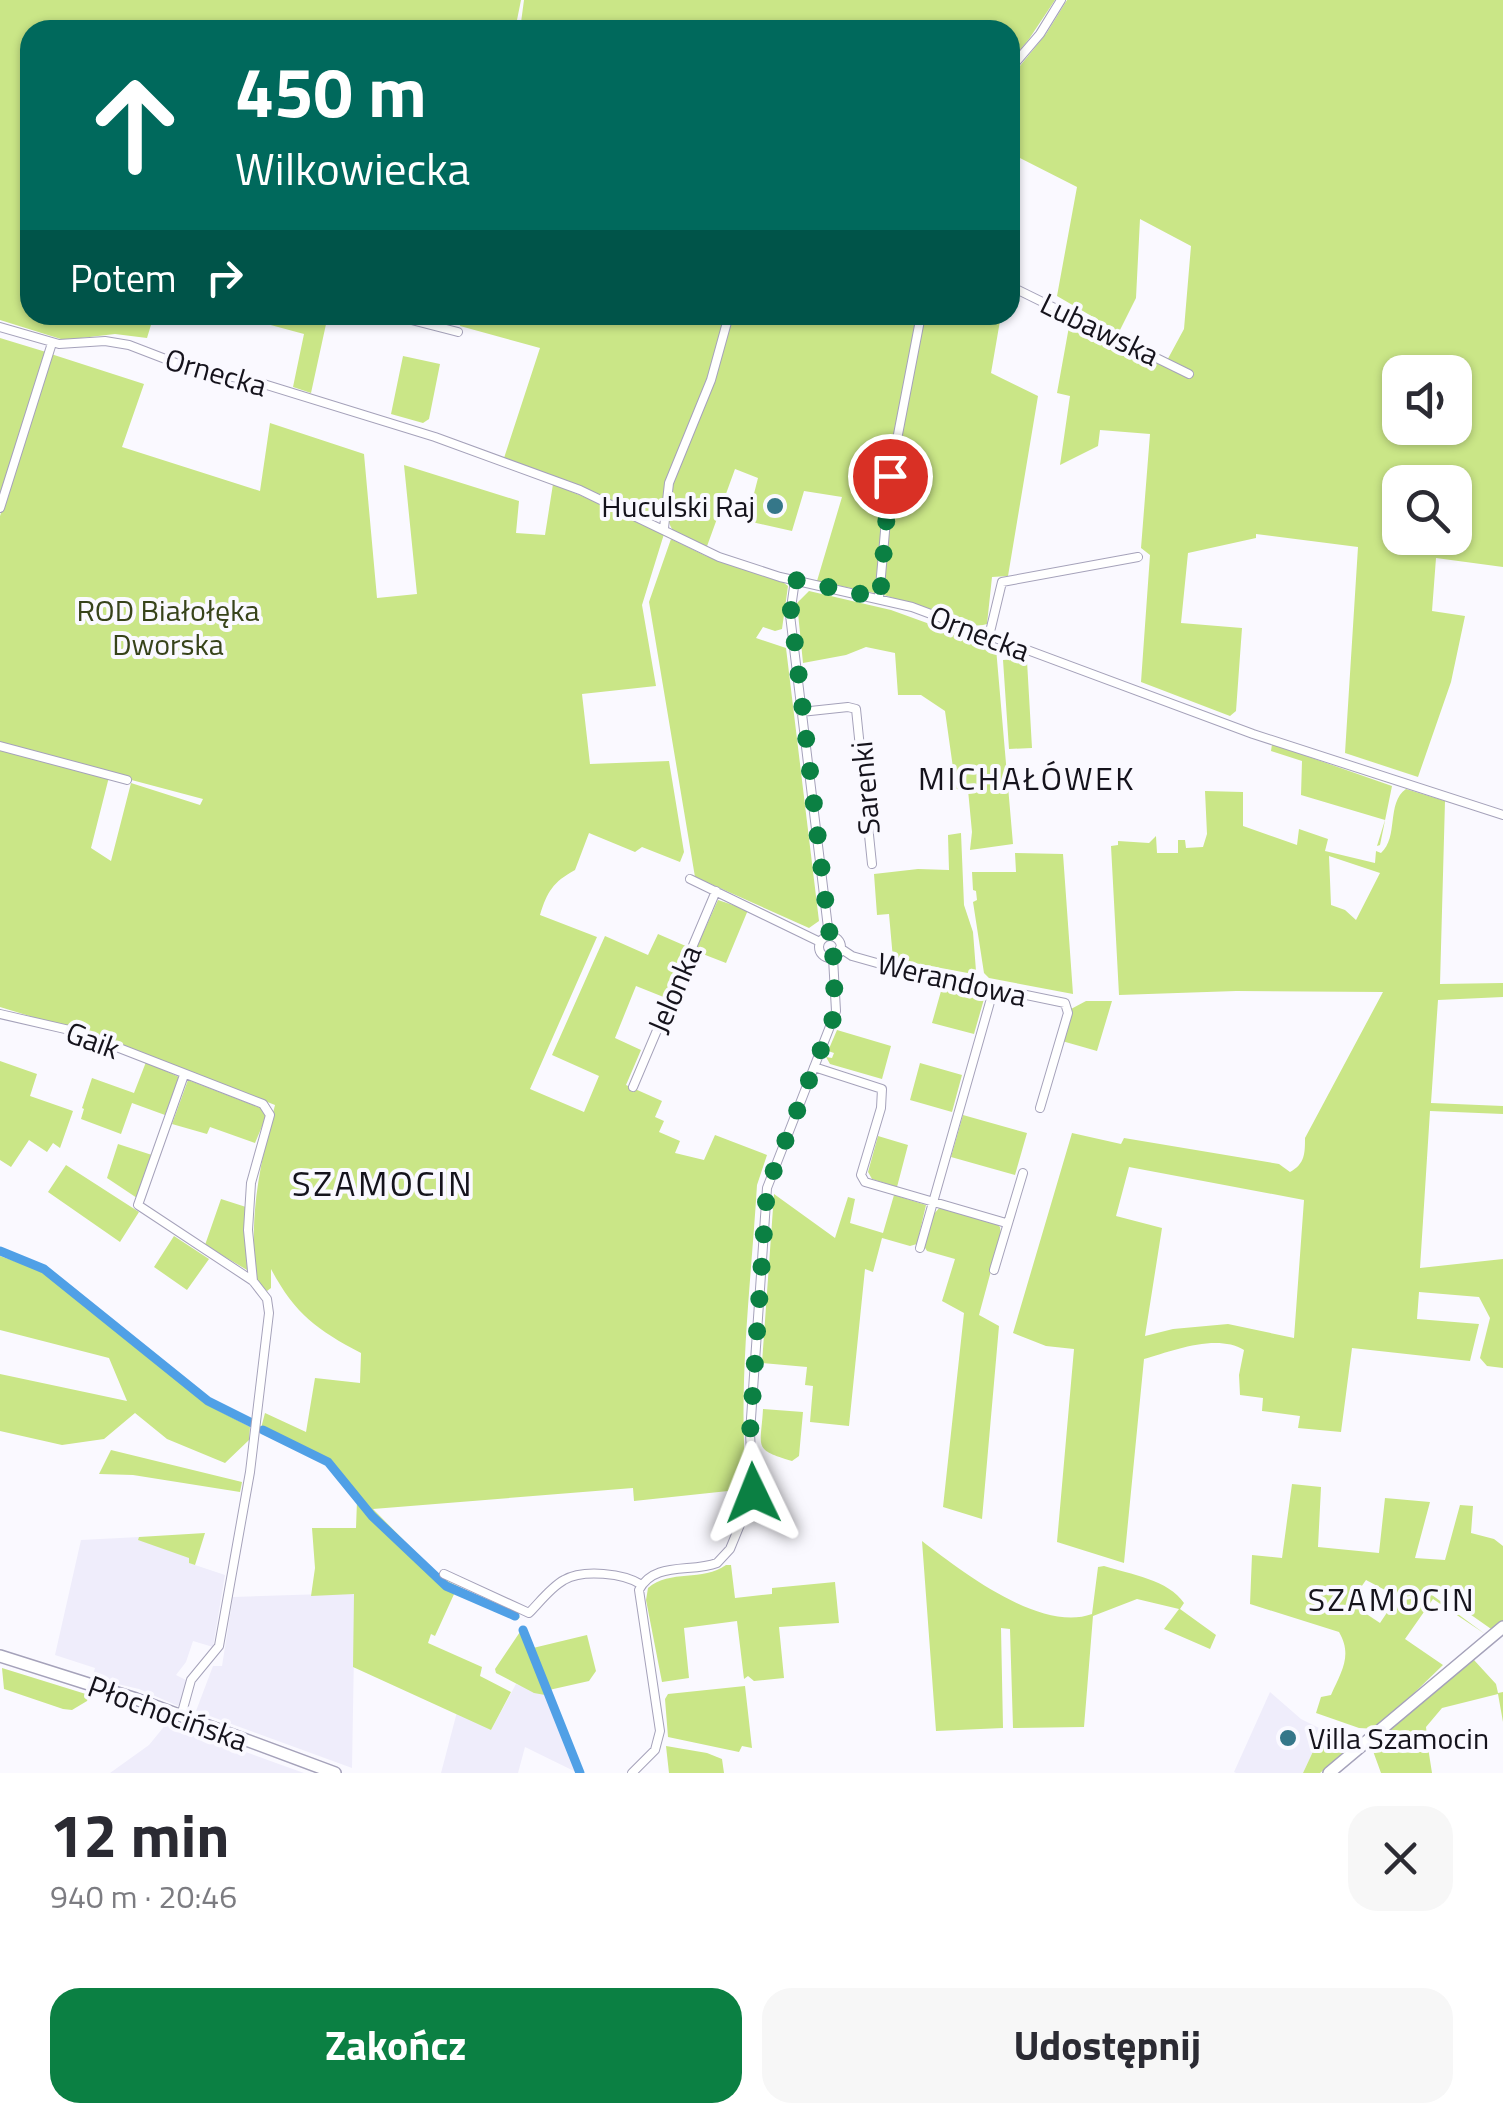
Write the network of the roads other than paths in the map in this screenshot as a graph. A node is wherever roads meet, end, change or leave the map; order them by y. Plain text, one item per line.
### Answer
1 (1061, 0) edge
2 (1020, 57) edge
3 (1020, 291) edge
4 (431, 325) edge
5 (725, 325) edge
6 (919, 325) edge
7 (0, 328) edge
8 (458, 332) dead end
9 (52, 343) junction
10 (1189, 374) dead end
11 (0, 508) edge
12 (664, 528) junction
13 (1138, 557) dead end
14 (795, 580) junction
15 (880, 598) junction
16 (989, 636) junction
17 (801, 712) junction
18 (0, 746) edge
19 (127, 780) dead end
20 (1503, 814) edge
21 (872, 864) dead end
22 (690, 880) dead end
23 (716, 891) junction
24 (830, 936) junction
25 (820, 942) junction
26 (840, 948) junction
27 (832, 958) junction
28 (994, 988) junction
29 (0, 1014) edge
30 (814, 1067) junction
31 (184, 1076) junction
32 (634, 1087) dead end
33 (1040, 1108) dead end
34 (1023, 1173) dead end
35 (933, 1202) junction
36 (1006, 1223) junction
37 (920, 1248) dead end
38 (994, 1270) dead end
39 (254, 1280) junction
40 (444, 1574) dead end
41 (642, 1585) junction
42 (1503, 1627) edge
43 (0, 1656) edge
44 (181, 1716) junction
45 (336, 1773) edge
46 (632, 1773) edge
47 (1330, 1773) edge

1 - 2 street
3 - 10 street, Lubawska
4 - 8 street
5 - 12 street
6 - 15 street
7 - 9 street, Ornecka
9 - 11 street
9 - 12 street, Ornecka
12 - 14 street, Ornecka
13 - 16 street
14 - 15 street, Ornecka
14 - 17 street
15 - 16 street, Ornecka
16 - 20 street, Ornecka
17 - 21 street, Sarenki
17 - 24 street
18 - 19 street
22 - 23 street
23 - 25 street
23 - 32 street, Jelonka
24 - 25 street
24 - 26 street
25 - 27 street
26 - 27 street
26 - 28 street, Werandowa
27 - 30 street
28 - 33 street, Werandowa
28 - 35 street
29 - 31 street, Gaik
30 - 35 street
30 - 41 street
31 - 39 street, Gaik
31 - 39 street
34 - 36 street
35 - 36 street
35 - 37 street
36 - 38 street
39 - 44 street
40 - 41 street
41 - 46 street
42 - 47 main road
43 - 44 main road, Płochocińska
44 - 45 main road, Płochocińska

